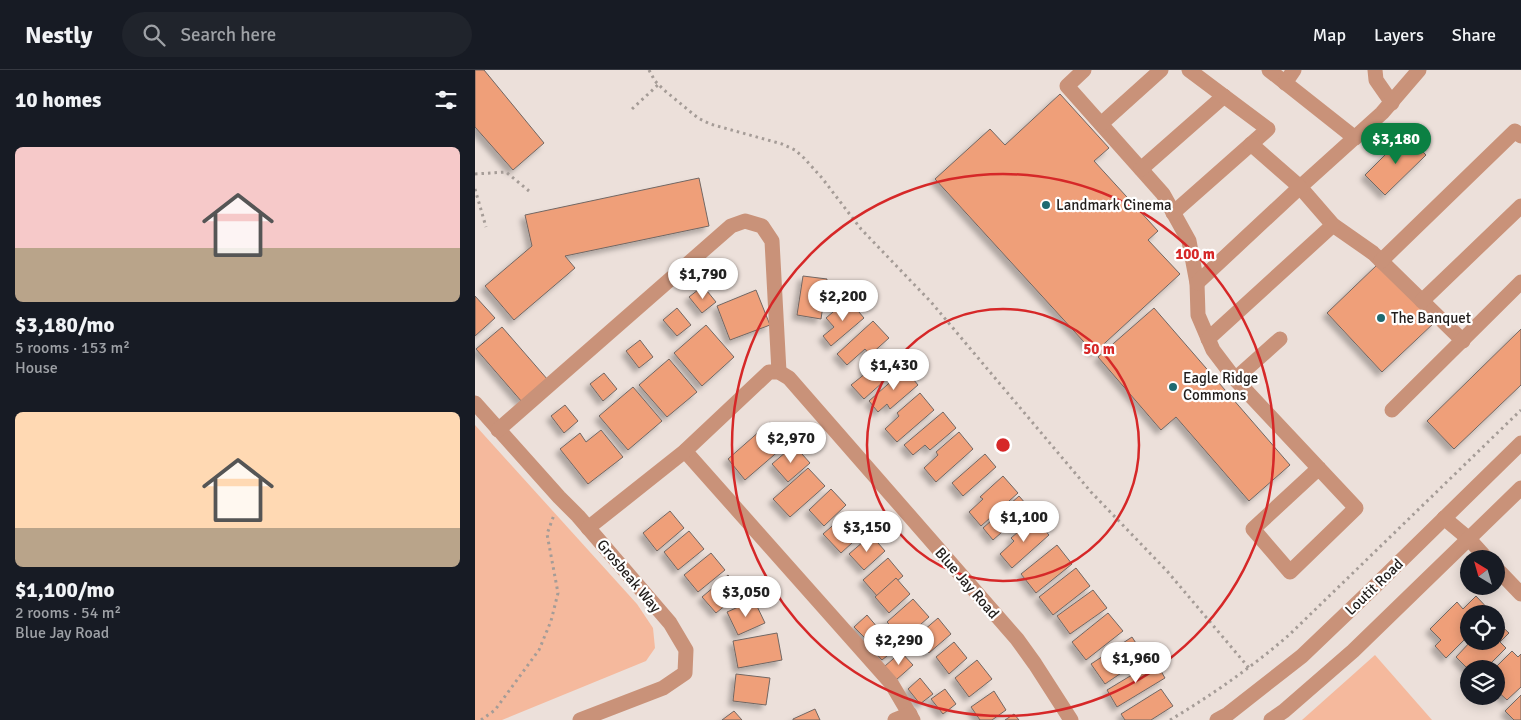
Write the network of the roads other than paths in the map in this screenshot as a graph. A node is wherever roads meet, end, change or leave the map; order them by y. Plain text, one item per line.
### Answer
1 (1084, 70) edge
2 (1161, 70) edge
3 (1189, 70) edge
4 (1269, 70) edge
5 (1294, 70) edge
6 (1375, 70) edge
7 (1419, 70) edge
8 (1285, 83) junction
9 (1224, 96) junction
10 (1392, 103) junction
11 (1101, 124) junction
12 (1521, 136) edge
13 (1355, 138) junction
14 (1251, 144) junction
15 (1141, 169) junction
16 (1300, 187) junction
17 (1521, 206) edge
18 (1173, 213) junction
19 (1333, 224) junction
20 (1381, 261) junction
21 (1197, 282) junction
22 (1521, 282) edge
23 (1422, 301) junction
24 (1208, 339) junction
25 (1280, 339) dead end
26 (1463, 341) junction
27 (779, 372) junction
28 (1235, 379) junction
29 (475, 403) edge
30 (1392, 410) dead end
31 (498, 430) junction
32 (1521, 443) edge
33 (685, 451) junction
34 (1319, 468) junction
35 (1521, 488) edge
36 (1444, 518) junction
37 (588, 528) junction
38 (1469, 539) junction
39 (1479, 550) edge
40 (1505, 577) edge
41 (1521, 594) edge
42 (911, 717) edge
43 (580, 720) edge
44 (895, 720) edge
45 (1071, 720) edge
46 (1217, 720) edge
47 (1271, 720) edge

1 - 11 street
2 - 11 street
3 - 9 street
4 - 8 street
5 - 8 street
6 - 10 street
7 - 10 street
8 - 13 street
9 - 14 street
9 - 15 street
10 - 13 street
11 - 15 street
12 - 20 street
13 - 16 street
14 - 16 street
14 - 18 street
15 - 18 street
16 - 19 street
16 - 21 street
17 - 23 street
18 - 21 street
19 - 20 street
19 - 24 street
20 - 23 street
21 - 24 street
22 - 26 street
23 - 26 street
24 - 28 street
25 - 28 street
26 - 30 street
27 - 31 street
27 - 33 street
27 - 45 street, Blue Jay Road
28 - 34 street
29 - 31 street, Grosbeak Way
31 - 37 street, Grosbeak Way
32 - 36 street, Loutit Road
33 - 37 street
33 - 42 street
34 - 34 street
35 - 38 street, Loutit Road
36 - 38 street
36 - 46 street, Loutit Road
37 - 43 street, Grosbeak Way
38 - 39 street
38 - 47 street, Loutit Road
40 - 41 street
42 - 44 street

